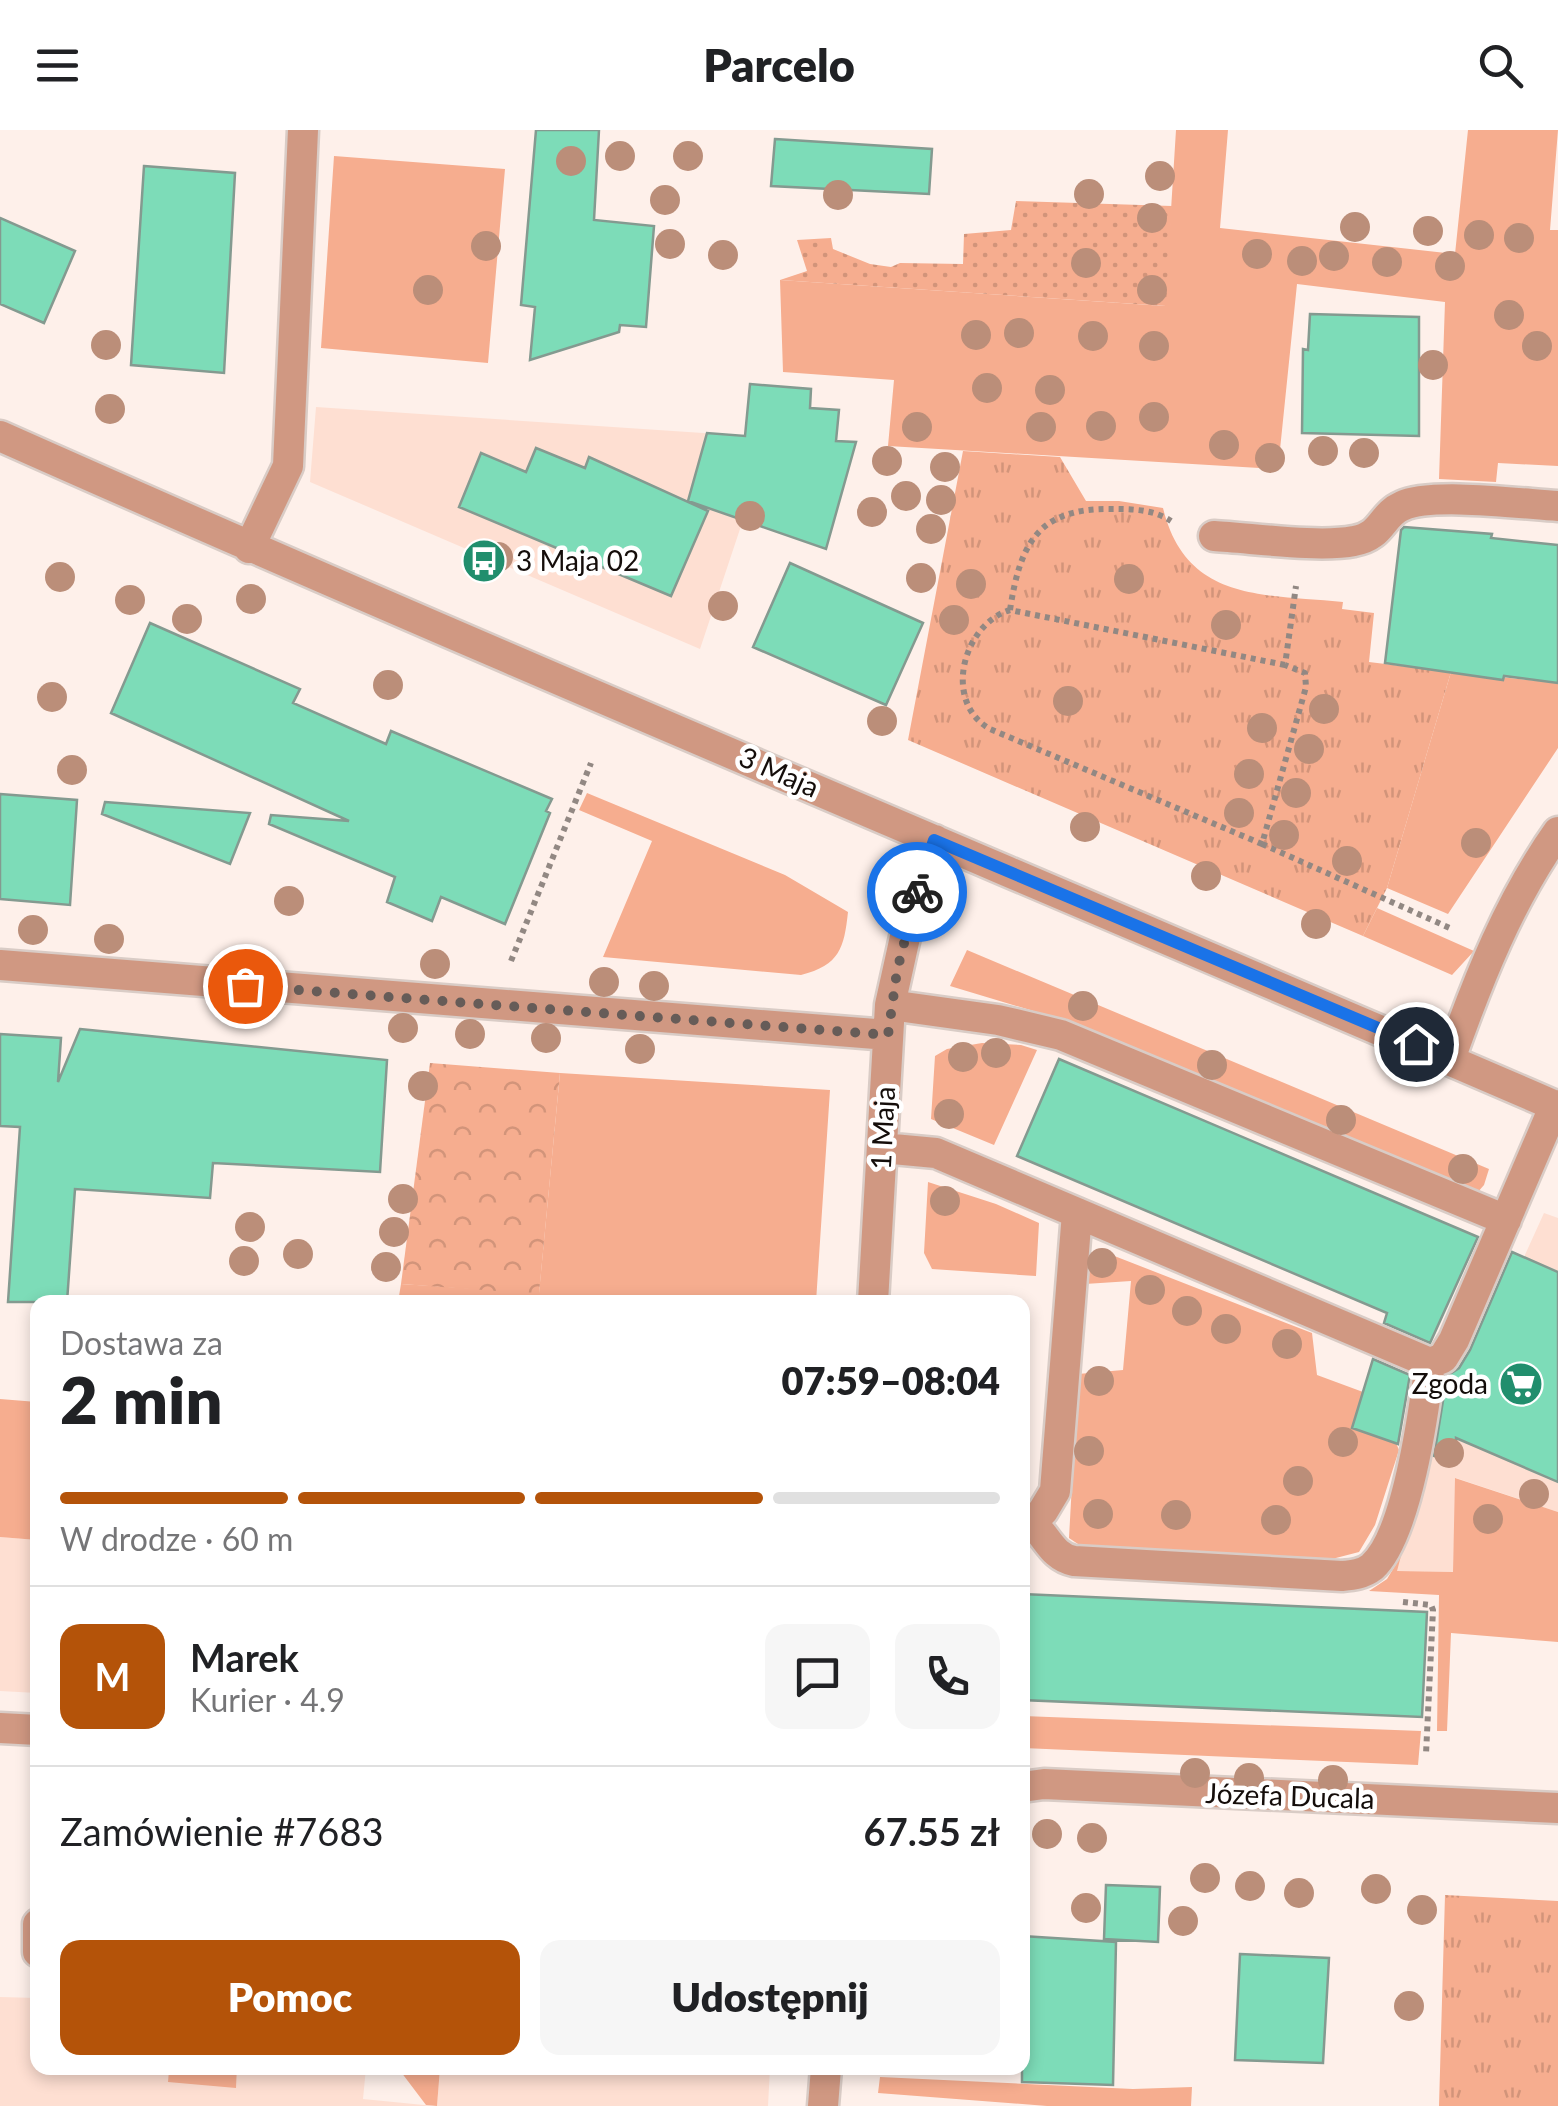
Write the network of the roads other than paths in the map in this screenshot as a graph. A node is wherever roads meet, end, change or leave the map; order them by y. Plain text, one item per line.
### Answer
1 (302, 130) edge
2 (0, 436) edge
3 (1558, 506) edge
4 (1214, 536) road end
5 (248, 548) junction
6 (1558, 832) edge
7 (934, 840) junction
8 (0, 965) edge
9 (889, 1020) junction
10 (1450, 1059) junction
11 (1557, 1106) edge
12 (882, 1148) junction
13 (1076, 1213) junction
14 (1506, 1220) junction
15 (873, 1295) edge
16 (1430, 1363) junction
17 (1030, 1518) edge
18 (1030, 1523) edge
19 (0, 1728) edge
20 (30, 1730) edge
21 (1030, 1786) edge
22 (1558, 1808) edge
23 (825, 2075) edge
24 (823, 2106) edge

1 - 5 street
2 - 5 street, 3 Maja
3 - 4 street
5 - 7 street, 3 Maja
6 - 10 street
7 - 9 street, 1 Maja
7 - 10 street, 3 Maja
8 - 9 street
9 - 12 street, 1 Maja
9 - 14 street
10 - 11 street, 3 Maja
11 - 14 street
12 - 13 street
12 - 15 street, 1 Maja
13 - 16 street
13 - 17 street
14 - 16 street
16 - 18 street
19 - 20 street
21 - 22 street, Józefa Ducala
23 - 24 street

